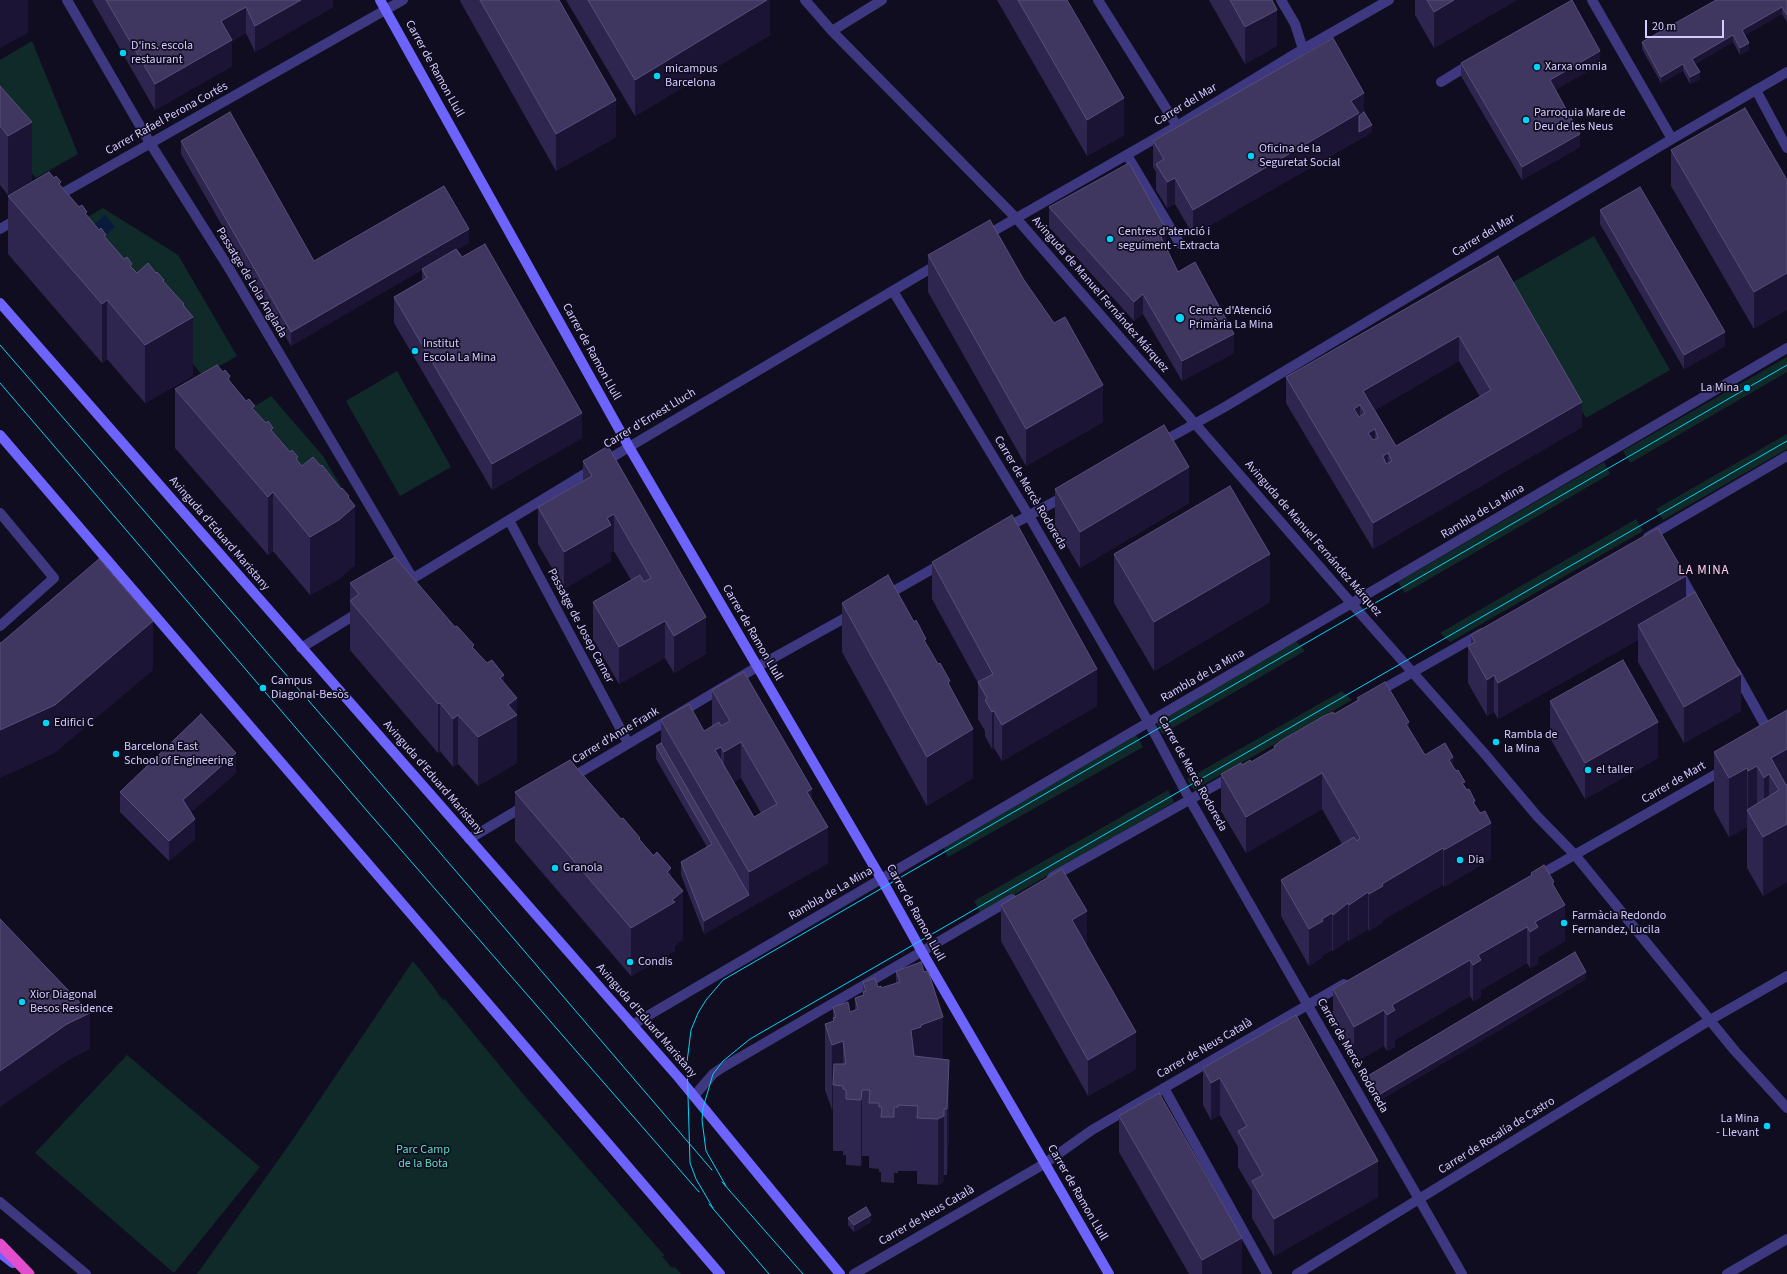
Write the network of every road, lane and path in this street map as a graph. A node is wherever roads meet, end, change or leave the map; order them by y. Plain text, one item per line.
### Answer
1 (67, 0) edge
2 (380, 0) edge
3 (403, 0) edge
4 (805, 0) edge
5 (882, 0) edge
6 (1098, 0) edge
7 (1280, 0) edge
8 (1388, 0) edge
9 (1592, 0) edge
10 (386, 10) junction
11 (832, 31) junction
12 (1303, 48) junction
13 (1481, 57) edge
14 (1787, 72) edge
15 (1441, 82) dead end
16 (1756, 90) junction
17 (1177, 126) junction
18 (1672, 139) junction
19 (150, 143) junction
20 (1787, 148) edge
21 (1127, 155) junction
22 (48, 202) edge
23 (27, 213) edge
24 (1016, 218) junction
25 (0, 229) edge
26 (973, 243) edge
27 (1180, 244) dead end
28 (947, 259) edge
29 (893, 290) junction
30 (0, 303) edge
31 (1787, 348) edge
32 (1196, 424) junction
33 (0, 435) edge
34 (629, 447) junction
35 (1150, 448) edge
36 (1787, 456) edge
37 (1077, 489) edge
38 (0, 513) edge
39 (1029, 516) junction
40 (509, 520) junction
41 (993, 535) edge
42 (1636, 544) edge
43 (952, 558) edge
44 (1674, 565) edge
45 (413, 579) junction
46 (400, 587) edge
47 (877, 600) edge
48 (1352, 604) junction
49 (367, 607) edge
50 (863, 608) edge
51 (1702, 614) edge
52 (0, 626) edge
53 (1492, 627) edge
54 (302, 648) junction
55 (1730, 662) edge
56 (757, 667) junction
57 (1413, 673) junction
58 (1368, 697) edge
59 (1149, 723) junction
60 (1765, 725) edge
61 (628, 744) junction
62 (1733, 764) edge
63 (1243, 769) edge
64 (560, 784) edge
65 (533, 800) edge
66 (1190, 800) junction
67 (469, 839) junction
68 (1574, 855) junction
69 (882, 880) junction
70 (1529, 881) edge
71 (1041, 883) edge
72 (1020, 895) edge
73 (922, 952) junction
74 (1787, 976) edge
75 (1356, 977) edge
76 (1308, 1004) junction
77 (1710, 1020) junction
78 (632, 1025) junction
79 (1164, 1088) junction
80 (694, 1096) junction
81 (1787, 1108) edge
82 (1044, 1164) junction
83 (1419, 1200) junction
84 (0, 1202) edge
85 (1787, 1239) edge
86 (0, 1244) edge
87 (0, 1253) edge
88 (28, 1274) edge
89 (86, 1274) edge
90 (720, 1274) edge
91 (840, 1274) edge
92 (854, 1274) edge
93 (1109, 1274) edge
94 (1267, 1274) edge
95 (1297, 1274) edge
96 (1462, 1274) edge
97 (1727, 1274) edge

1 - 19 street, Passatge de Lola Anglada
2 - 10 main road, Carrer de Ramon Llull
3 - 10 street, Carrer Rafael Perona Cortés
4 - 11 street, Avinguda de Manuel Fernández Márquez
5 - 11 street
6 - 17 street
7 - 12 street
8 - 12 street, Carrer del Mar
9 - 18 street
10 - 19 street, Carrer Rafael Perona Cortés
10 - 34 main road, Carrer de Ramon Llull
11 - 24 street, Avinguda de Manuel Fernández Márquez
12 - 17 street, Carrer del Mar
13 - 15 street
14 - 16 street, Carrer del Mar
16 - 18 street, Carrer del Mar
16 - 20 street
17 - 21 street, Carrer del Mar
18 - 32 street, Carrer del Mar
19 - 22 street, Carrer Rafael Perona Cortés
19 - 45 street, Passatge de Lola Anglada
21 - 24 street, Carrer del Mar
21 - 27 street
23 - 25 street
24 - 26 street
24 - 32 street, Avinguda de Manuel Fernández Márquez
28 - 29 street, Carrer d'Ernest Lluch
29 - 34 street, Carrer d'Ernest Lluch
29 - 39 street, Carrer de Mercè Rodoreda
30 - 54 main road, Avinguda d'Eduard Maristany
31 - 48 street, Rambla de La Mina
32 - 35 street
32 - 48 street, Avinguda de Manuel Fernández Márquez
33 - 90 main road
34 - 40 street, Carrer d'Ernest Lluch
34 - 56 main road, Carrer de Ramon Llull
36 - 42 street
37 - 39 street
38 - 52 street
39 - 41 street
39 - 59 street, Carrer de Mercè Rodoreda
40 - 45 street, Carrer d'Ernest Lluch
40 - 61 street, Passatge de Josep Carner
43 - 47 street
44 - 51 street
45 - 46 street, Carrer d'Ernest Lluch
48 - 57 street, Avinguda de Manuel Fernández Márquez
48 - 59 street, Rambla de La Mina
49 - 54 street
50 - 56 street, Carrer d'Anne Frank
53 - 57 street
54 - 67 main road, Avinguda d'Eduard Maristany
55 - 60 street
56 - 61 street, Carrer d'Anne Frank
56 - 69 main road, Carrer de Ramon Llull
57 - 58 street
57 - 68 street, Avinguda de Manuel Fernández Márquez
59 - 66 street, Carrer de Mercè Rodoreda
59 - 69 street, Rambla de La Mina
61 - 64 street, Carrer d'Anne Frank
62 - 68 street, Carrer de Mart
63 - 66 street
65 - 67 street
66 - 71 street
66 - 76 street, Carrer de Mercè Rodoreda
67 - 78 main road, Avinguda d'Eduard Maristany
68 - 70 street
68 - 77 street, Avinguda de Manuel Fernández Márquez
69 - 73 main road, Carrer de Ramon Llull
69 - 78 street, Rambla de La Mina
72 - 73 street
73 - 80 street
73 - 82 main road, Carrer de Ramon Llull
74 - 77 street, Carrer de Rosalía de Castro
75 - 76 street, Carrer de Neus Català
76 - 79 street, Carrer de Neus Català
76 - 83 street, Carrer de Mercè Rodoreda
77 - 81 street, Avinguda de Manuel Fernández Márquez
77 - 83 street, Carrer de Rosalía de Castro
78 - 80 main road, Avinguda d'Eduard Maristany
79 - 82 street, Carrer de Neus Català
79 - 94 street
80 - 91 main road, Avinguda d'Eduard Maristany
82 - 92 street, Carrer de Neus Català
82 - 93 main road, Carrer de Ramon Llull
83 - 95 street, Carrer de Rosalía de Castro
83 - 96 street, Carrer de Mercè Rodoreda
84 - 89 street
85 - 97 street
86 - 88 highway
87 - 88 main road

